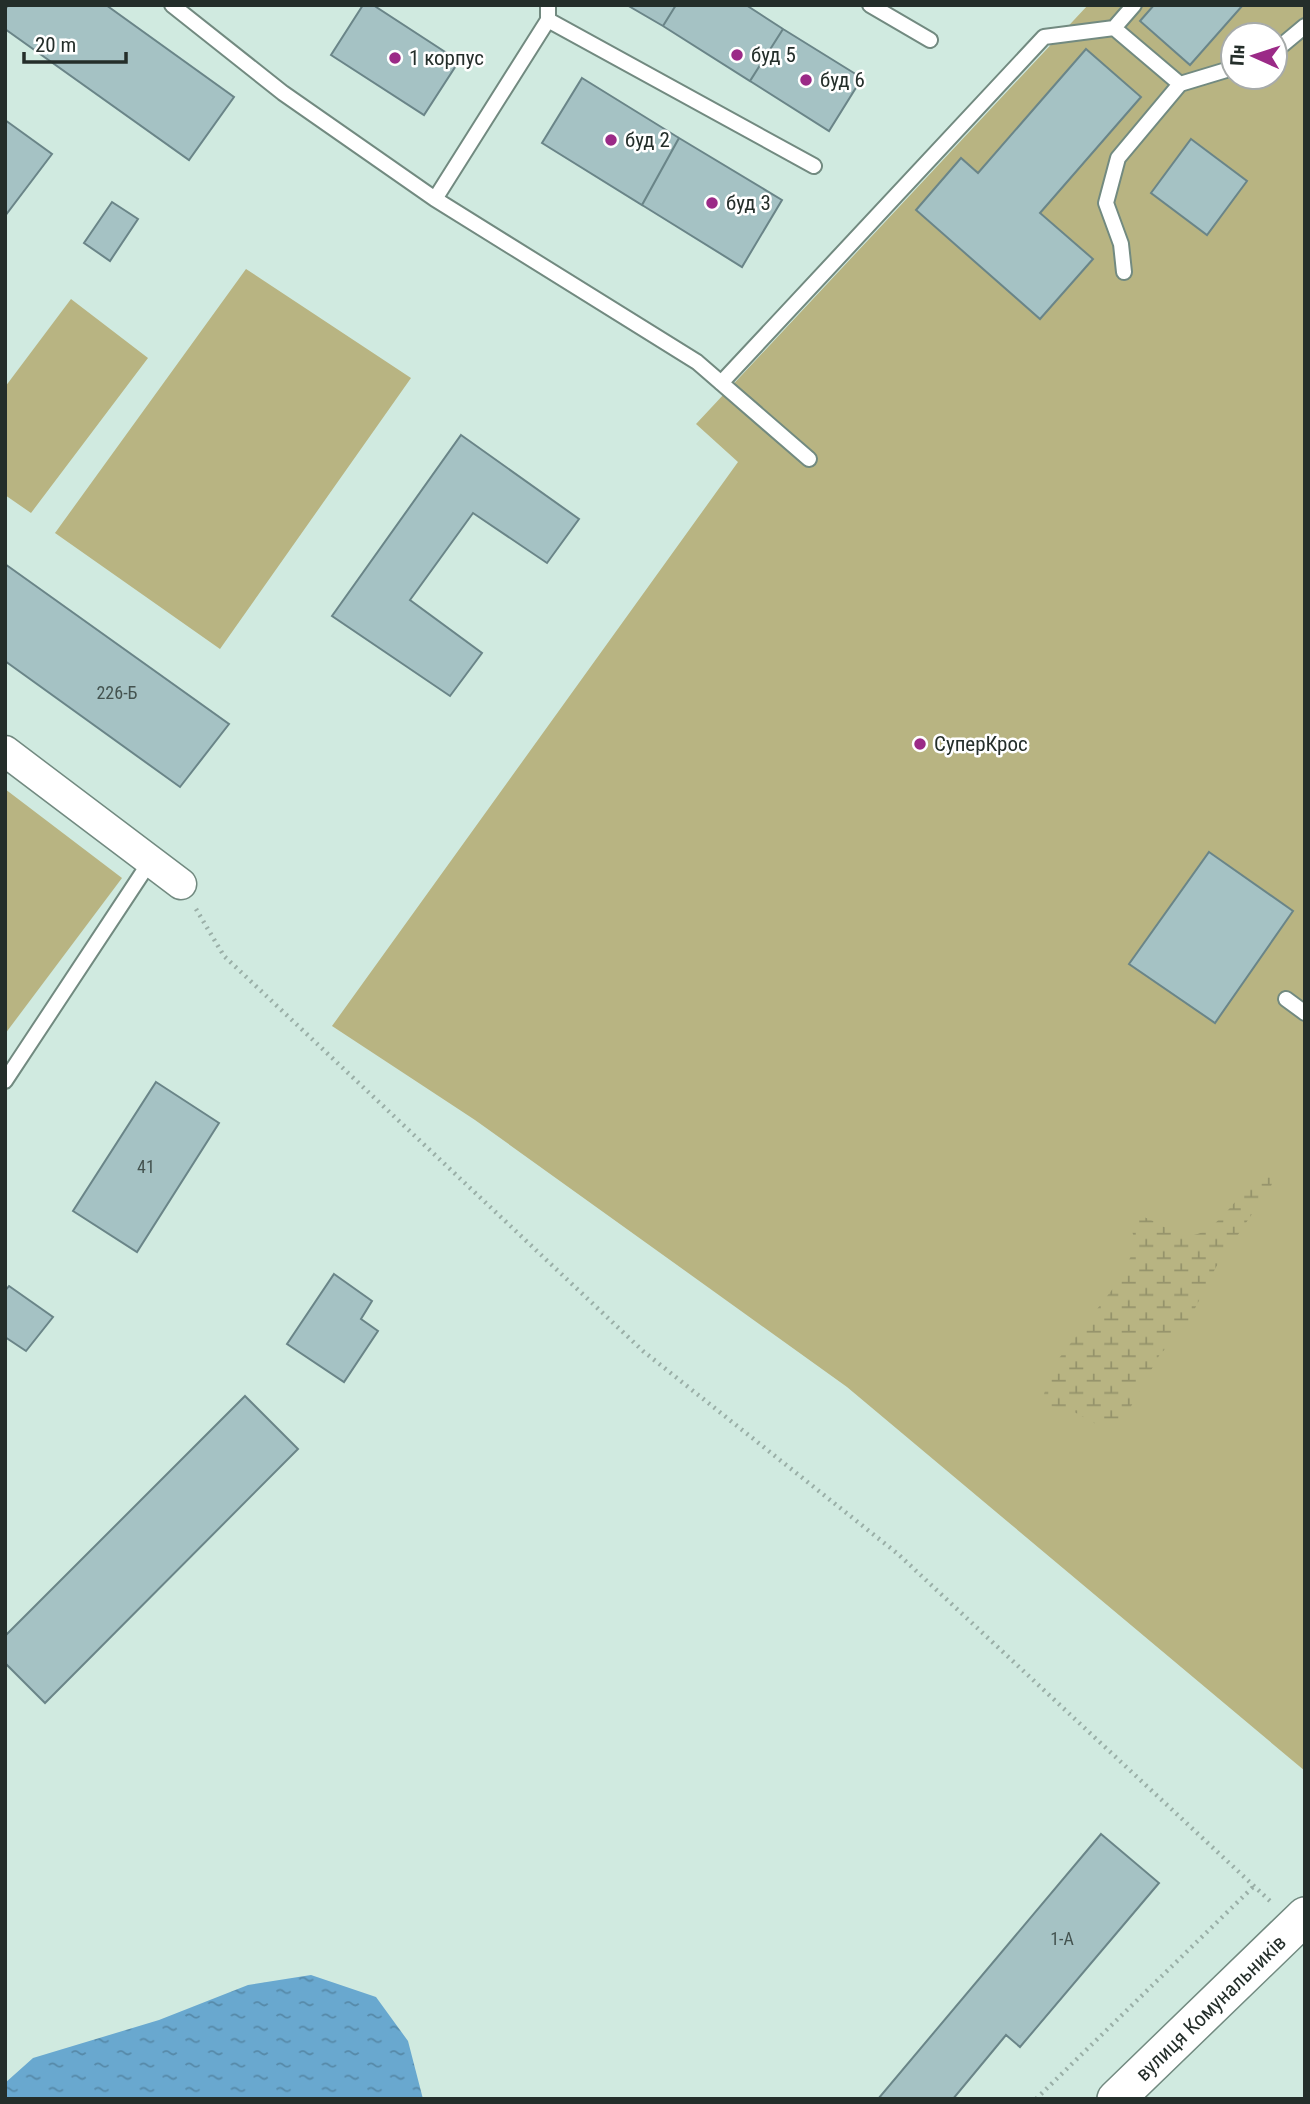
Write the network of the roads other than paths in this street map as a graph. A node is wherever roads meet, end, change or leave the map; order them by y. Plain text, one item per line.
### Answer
1 (173, 5) edge
2 (548, 5) edge
3 (870, 5) edge
4 (1134, 5) edge
5 (548, 20) junction
6 (1305, 26) edge
7 (1114, 28) junction
8 (1289, 39) edge
9 (930, 40) dead end
10 (1219, 72) edge
11 (1180, 84) junction
12 (814, 166) dead end
13 (435, 199) junction
14 (1124, 272) dead end
15 (721, 383) junction
16 (809, 459) dead end
17 (5, 751) edge
18 (151, 860) junction
19 (181, 884) road end
20 (1286, 999) dead end
21 (1305, 1013) edge
22 (5, 1080) edge
23 (1300, 1921) edge
24 (1116, 2099) edge

1 - 13 lane
2 - 5 lane
3 - 9 lane
4 - 7 lane
5 - 12 lane
5 - 13 lane
6 - 8 lane
7 - 11 lane
7 - 15 lane
10 - 11 lane
11 - 14 lane
13 - 15 lane
15 - 16 lane
17 - 18 street
18 - 19 street
18 - 22 lane
20 - 21 lane
23 - 24 street, вулиця Комунальників

